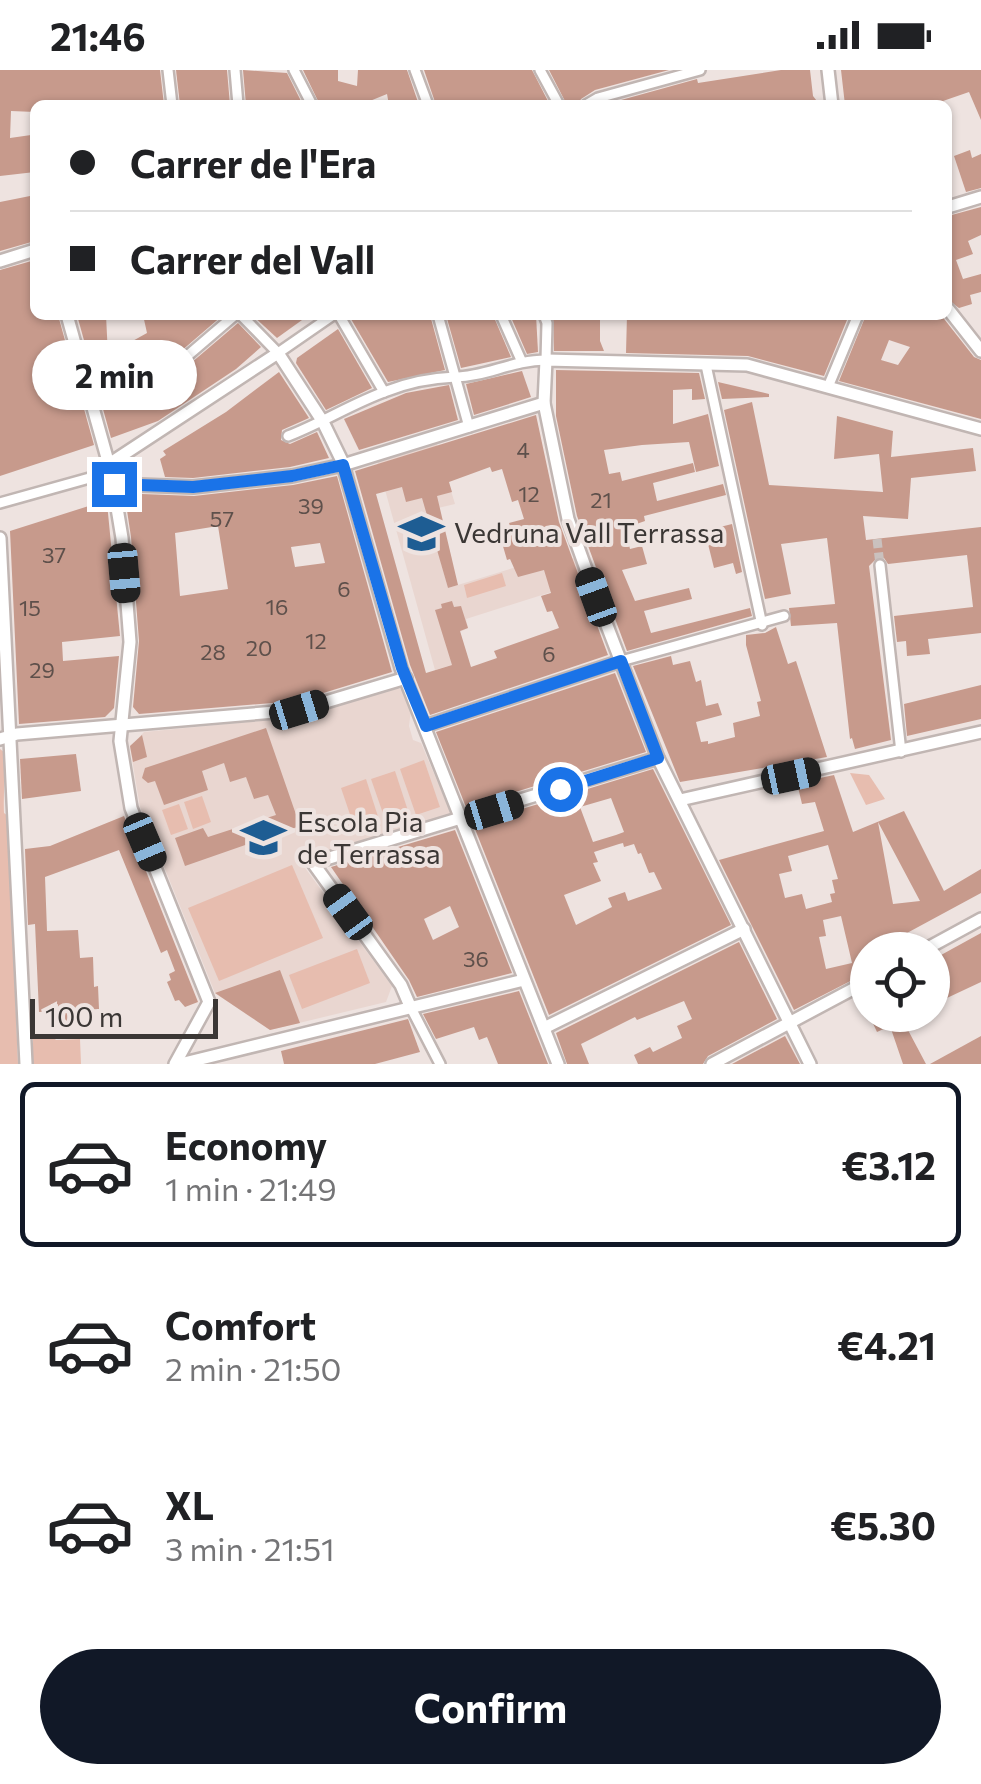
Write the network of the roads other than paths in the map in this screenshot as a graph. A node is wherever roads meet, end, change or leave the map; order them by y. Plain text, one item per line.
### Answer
1 (168, 70) edge
2 (235, 70) edge
3 (294, 70) edge
4 (415, 70) edge
5 (540, 70) edge
6 (700, 70) edge
7 (828, 70) edge
8 (171, 100) edge
9 (238, 100) edge
10 (309, 100) edge
11 (426, 100) edge
12 (557, 100) edge
13 (595, 100) edge
14 (831, 100) edge
15 (981, 197) edge
16 (952, 206) edge
17 (30, 251) edge
18 (0, 260) edge
19 (952, 314) edge
20 (68, 320) edge
21 (232, 320) edge
22 (243, 320) edge
23 (329, 320) edge
24 (339, 320) edge
25 (439, 320) edge
26 (502, 320) edge
27 (546, 320) edge
28 (856, 320) edge
29 (981, 351) edge
30 (186, 357) dead end
31 (279, 358) junction
32 (520, 360) junction
33 (546, 360) junction
34 (706, 365) junction
35 (455, 377) junction
36 (828, 387) junction
37 (384, 392) junction
38 (544, 403) junction
39 (324, 422) junction
40 (469, 427) junction
41 (981, 429) edge
42 (288, 436) dead end
43 (343, 465) junction
44 (111, 473) junction
45 (0, 504) edge
46 (0, 538) edge
47 (880, 565) tunnel mouth
48 (784, 616) dead end
49 (762, 624) junction
50 (621, 661) junction
51 (406, 678) junction
52 (121, 725) junction
53 (426, 728) junction
54 (981, 732) edge
55 (6, 737) edge
56 (900, 752) junction
57 (658, 758) junction
58 (680, 800) junction
59 (462, 820) junction
60 (981, 920) edge
61 (744, 929) junction
62 (950, 936) edge
63 (524, 980) junction
64 (850, 990) edge
65 (410, 1006) junction
66 (791, 1022) junction
67 (544, 1028) junction
68 (26, 1064) edge
69 (177, 1064) edge
70 (440, 1064) edge
71 (558, 1064) edge
72 (712, 1064) edge
73 (810, 1064) edge

1 - 8 street
2 - 9 street
3 - 10 street
4 - 11 street
5 - 12 street
6 - 13 street
7 - 14 street
15 - 16 street
17 - 18 street
19 - 29 street
20 - 44 street
21 - 30 street
22 - 31 street
23 - 31 street
24 - 37 street
25 - 35 street
26 - 32 street
27 - 33 street
28 - 36 street
31 - 39 street
31 - 44 street
32 - 33 street
32 - 35 street
33 - 34 street
33 - 38 street
34 - 36 street
34 - 49 street
35 - 37 street
35 - 40 street
36 - 41 street
37 - 39 street
38 - 40 street
38 - 50 street
39 - 42 street
39 - 43 street
40 - 43 street
43 - 44 street
43 - 51 street
44 - 45 street
44 - 52 street
46 - 55 street
47 - 56 street
48 - 49 street
49 - 50 street
50 - 53 street
50 - 57 street
51 - 52 street
51 - 53 street
52 - 55 street
52 - 69 street
53 - 59 street
54 - 56 street
55 - 68 street
56 - 58 street
57 - 58 street
57 - 59 street
58 - 61 street
59 - 63 street
59 - 65 street
60 - 62 street
61 - 66 street
61 - 67 street
63 - 65 street
63 - 67 street
64 - 66 street
65 - 69 street
65 - 70 street
66 - 72 street
66 - 73 street
67 - 71 street

